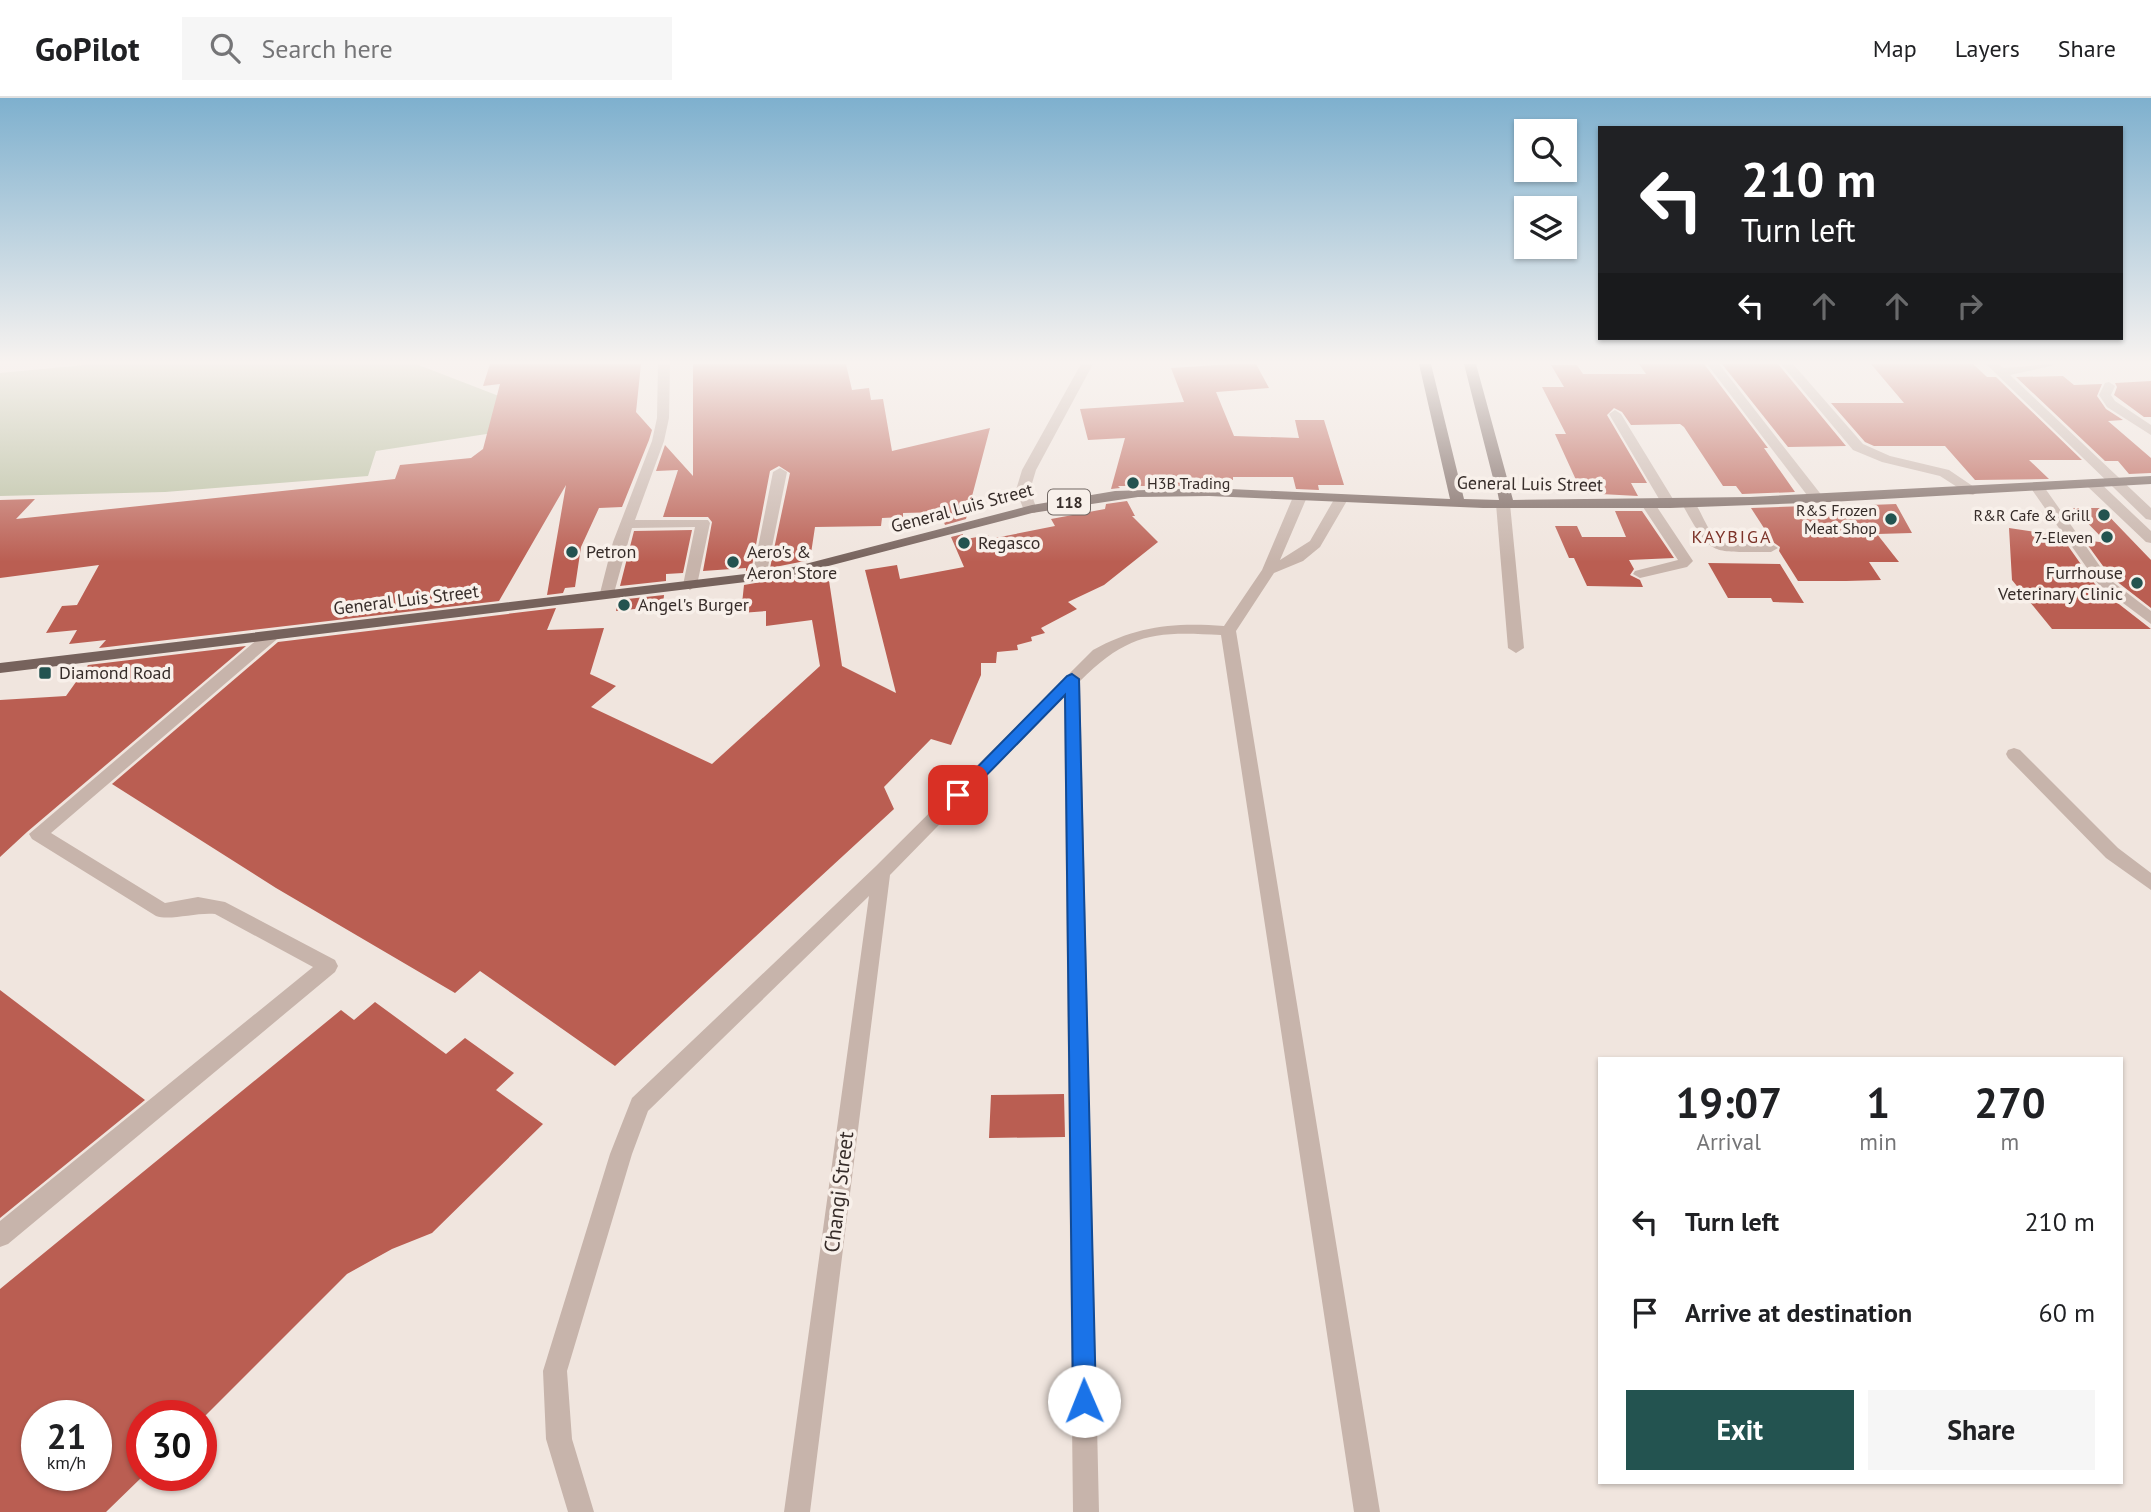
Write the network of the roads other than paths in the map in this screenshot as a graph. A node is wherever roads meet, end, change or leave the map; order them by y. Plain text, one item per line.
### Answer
1 (660, 430) edge
2 (1051, 430) edge
3 (1441, 430) edge
4 (1487, 430) edge
5 (1624, 430) edge
6 (1764, 430) edge
7 (1843, 430) edge
8 (2061, 430) edge
9 (780, 472) dead end
10 (2151, 480) edge
11 (2115, 482) junction
12 (1453, 483) junction
13 (2092, 483) junction
14 (1502, 486) junction
15 (2037, 487) junction
16 (1973, 491) junction
17 (1300, 497) junction
18 (1341, 499) junction
19 (1818, 500) junction
20 (1458, 502) junction
21 (1505, 504) junction
22 (1668, 504) junction
23 (1689, 504) junction
24 (1648, 505) junction
25 (1030, 510) junction
26 (2151, 516) edge
27 (627, 524) junction
28 (2151, 539) edge
29 (1771, 548) dead end
30 (1269, 570) junction
31 (1640, 574) dead end
32 (759, 577) junction
33 (690, 585) junction
34 (607, 593) junction
35 (2151, 620) edge
36 (1228, 631) junction
37 (271, 636) junction
38 (1516, 648) dead end
39 (0, 668) edge
40 (1072, 679) junction
41 (2014, 754) dead end
42 (881, 872) junction
43 (2151, 883) edge
44 (0, 1236) edge
45 (580, 1512) edge
46 (797, 1512) edge
47 (1086, 1512) edge
48 (1367, 1512) edge

1 - 27 street
2 - 25 street
3 - 12 main road
4 - 14 main road
5 - 22 street
6 - 19 street
7 - 16 street
8 - 11 street
9 - 32 street
10 - 11 main road, General Luis Street / 118
11 - 13 main road, General Luis Street / 118
11 - 26 street
12 - 14 main road
12 - 20 main road
13 - 15 main road, General Luis Street / 118
13 - 28 street
14 - 21 main road
15 - 16 main road, General Luis Street / 118
15 - 35 street
16 - 19 main road, General Luis Street / 118
17 - 18 main road, General Luis Street / 118
17 - 25 main road, General Luis Street / 118
17 - 30 street
18 - 20 main road, General Luis Street / 118
18 - 30 street
19 - 23 main road, General Luis Street / 118
20 - 21 main road, General Luis Street / 118
21 - 24 main road, General Luis Street / 118
21 - 38 street
22 - 23 main road, General Luis Street / 118
22 - 24 main road, General Luis Street / 118
23 - 29 street
24 - 31 street
25 - 32 main road, General Luis Street / 118
27 - 33 street
27 - 34 street
30 - 36 street
32 - 33 main road, General Luis Street / 118
33 - 34 main road, General Luis Street / 118
34 - 37 main road, General Luis Street / 118
36 - 40 street
36 - 48 street
37 - 39 main road, General Luis Street / 118
37 - 44 street
40 - 42 street
40 - 47 street
41 - 43 street
42 - 45 street
42 - 46 street, Changi Street

